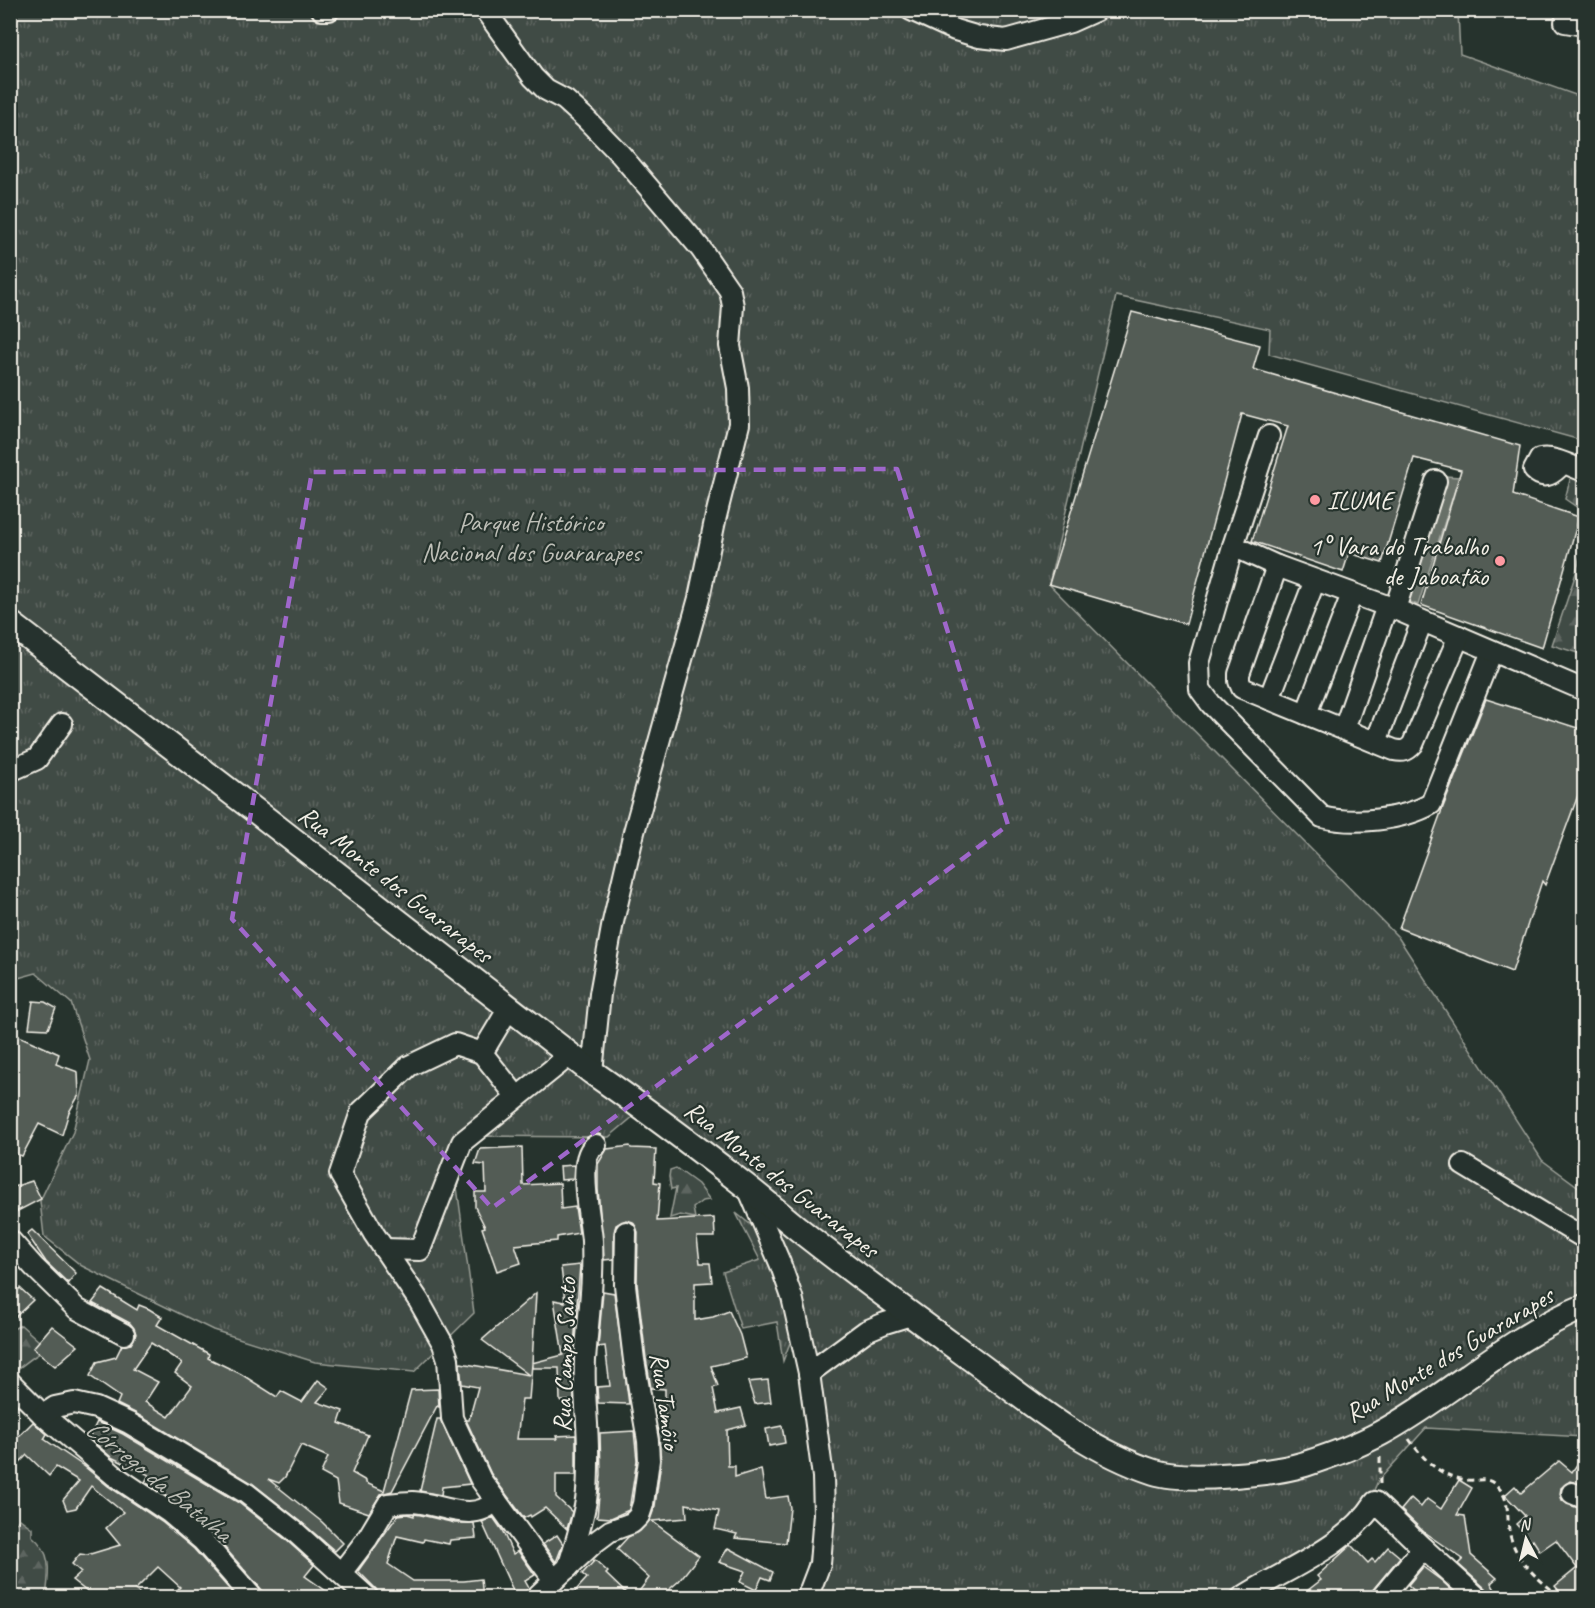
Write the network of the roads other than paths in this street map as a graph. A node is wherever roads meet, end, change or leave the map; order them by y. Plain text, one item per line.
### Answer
1 (322, 10) edge
2 (329, 10) edge
3 (486, 10) edge
4 (911, 10) edge
5 (1097, 10) edge
6 (1269, 436) dead end
7 (1563, 463) dead end
8 (1584, 471) edge
9 (1436, 481) dead end
10 (1233, 546) junction
11 (1277, 566) junction
12 (1315, 580) junction
13 (1352, 594) junction
14 (1391, 608) junction
15 (1422, 621) junction
16 (10, 623) edge
17 (1459, 636) junction
18 (1492, 651) junction
19 (1584, 690) edge
20 (1269, 699) junction
21 (1306, 714) junction
22 (62, 724) dead end
23 (1344, 729) junction
24 (1376, 742) junction
25 (10, 771) edge
26 (509, 1008) junction
27 (482, 1053) junction
28 (570, 1055) junction
29 (592, 1072) junction
30 (517, 1097) junction
31 (596, 1145) dead end
32 (1463, 1165) dead end
33 (748, 1188) junction
34 (626, 1232) dead end
35 (1584, 1238) edge
36 (10, 1240) edge
37 (384, 1249) junction
38 (1584, 1307) edge
39 (911, 1315) junction
40 (124, 1334) dead end
41 (809, 1373) junction
42 (10, 1382) edge
43 (43, 1415) junction
44 (496, 1500) junction
45 (1423, 1548) junction
46 (334, 1567) junction
47 (561, 1574) junction
48 (535, 1597) edge
49 (253, 1598) edge
50 (368, 1598) edge
51 (807, 1598) edge
52 (1241, 1598) edge
53 (1381, 1598) edge
54 (1478, 1598) edge

1 - 2 street
3 - 29 street
4 - 5 street
6 - 10 street
7 - 8 street
9 - 14 street
10 - 11 street
10 - 18 street
11 - 12 street
11 - 20 street
12 - 13 street
12 - 20 street
13 - 14 street
13 - 21 street
14 - 15 street
14 - 23 street
15 - 17 street
15 - 24 street
16 - 26 main road, Rua Monte dos Guararapes
17 - 18 street
17 - 24 street
18 - 19 street
20 - 21 street
21 - 23 street
22 - 25 street
23 - 24 street
26 - 27 street
26 - 28 main road, Rua Monte dos Guararapes
27 - 30 street
27 - 37 street
28 - 29 main road, Rua Monte dos Guararapes
28 - 30 street
29 - 33 main road, Rua Monte dos Guararapes
30 - 37 street
31 - 47 street, Rua Campo Santo
32 - 35 street
33 - 39 main road, Rua Monte dos Guararapes
33 - 41 street
34 - 47 street, Rua Tamôio
36 - 40 street
37 - 44 street
38 - 39 main road, Rua Monte dos Guararapes
39 - 41 street
41 - 51 street
42 - 43 street
43 - 46 street
43 - 49 street
44 - 46 street
44 - 47 street
45 - 52 street
45 - 53 street
45 - 54 street
46 - 50 street
47 - 48 street, Rua Tamôio

